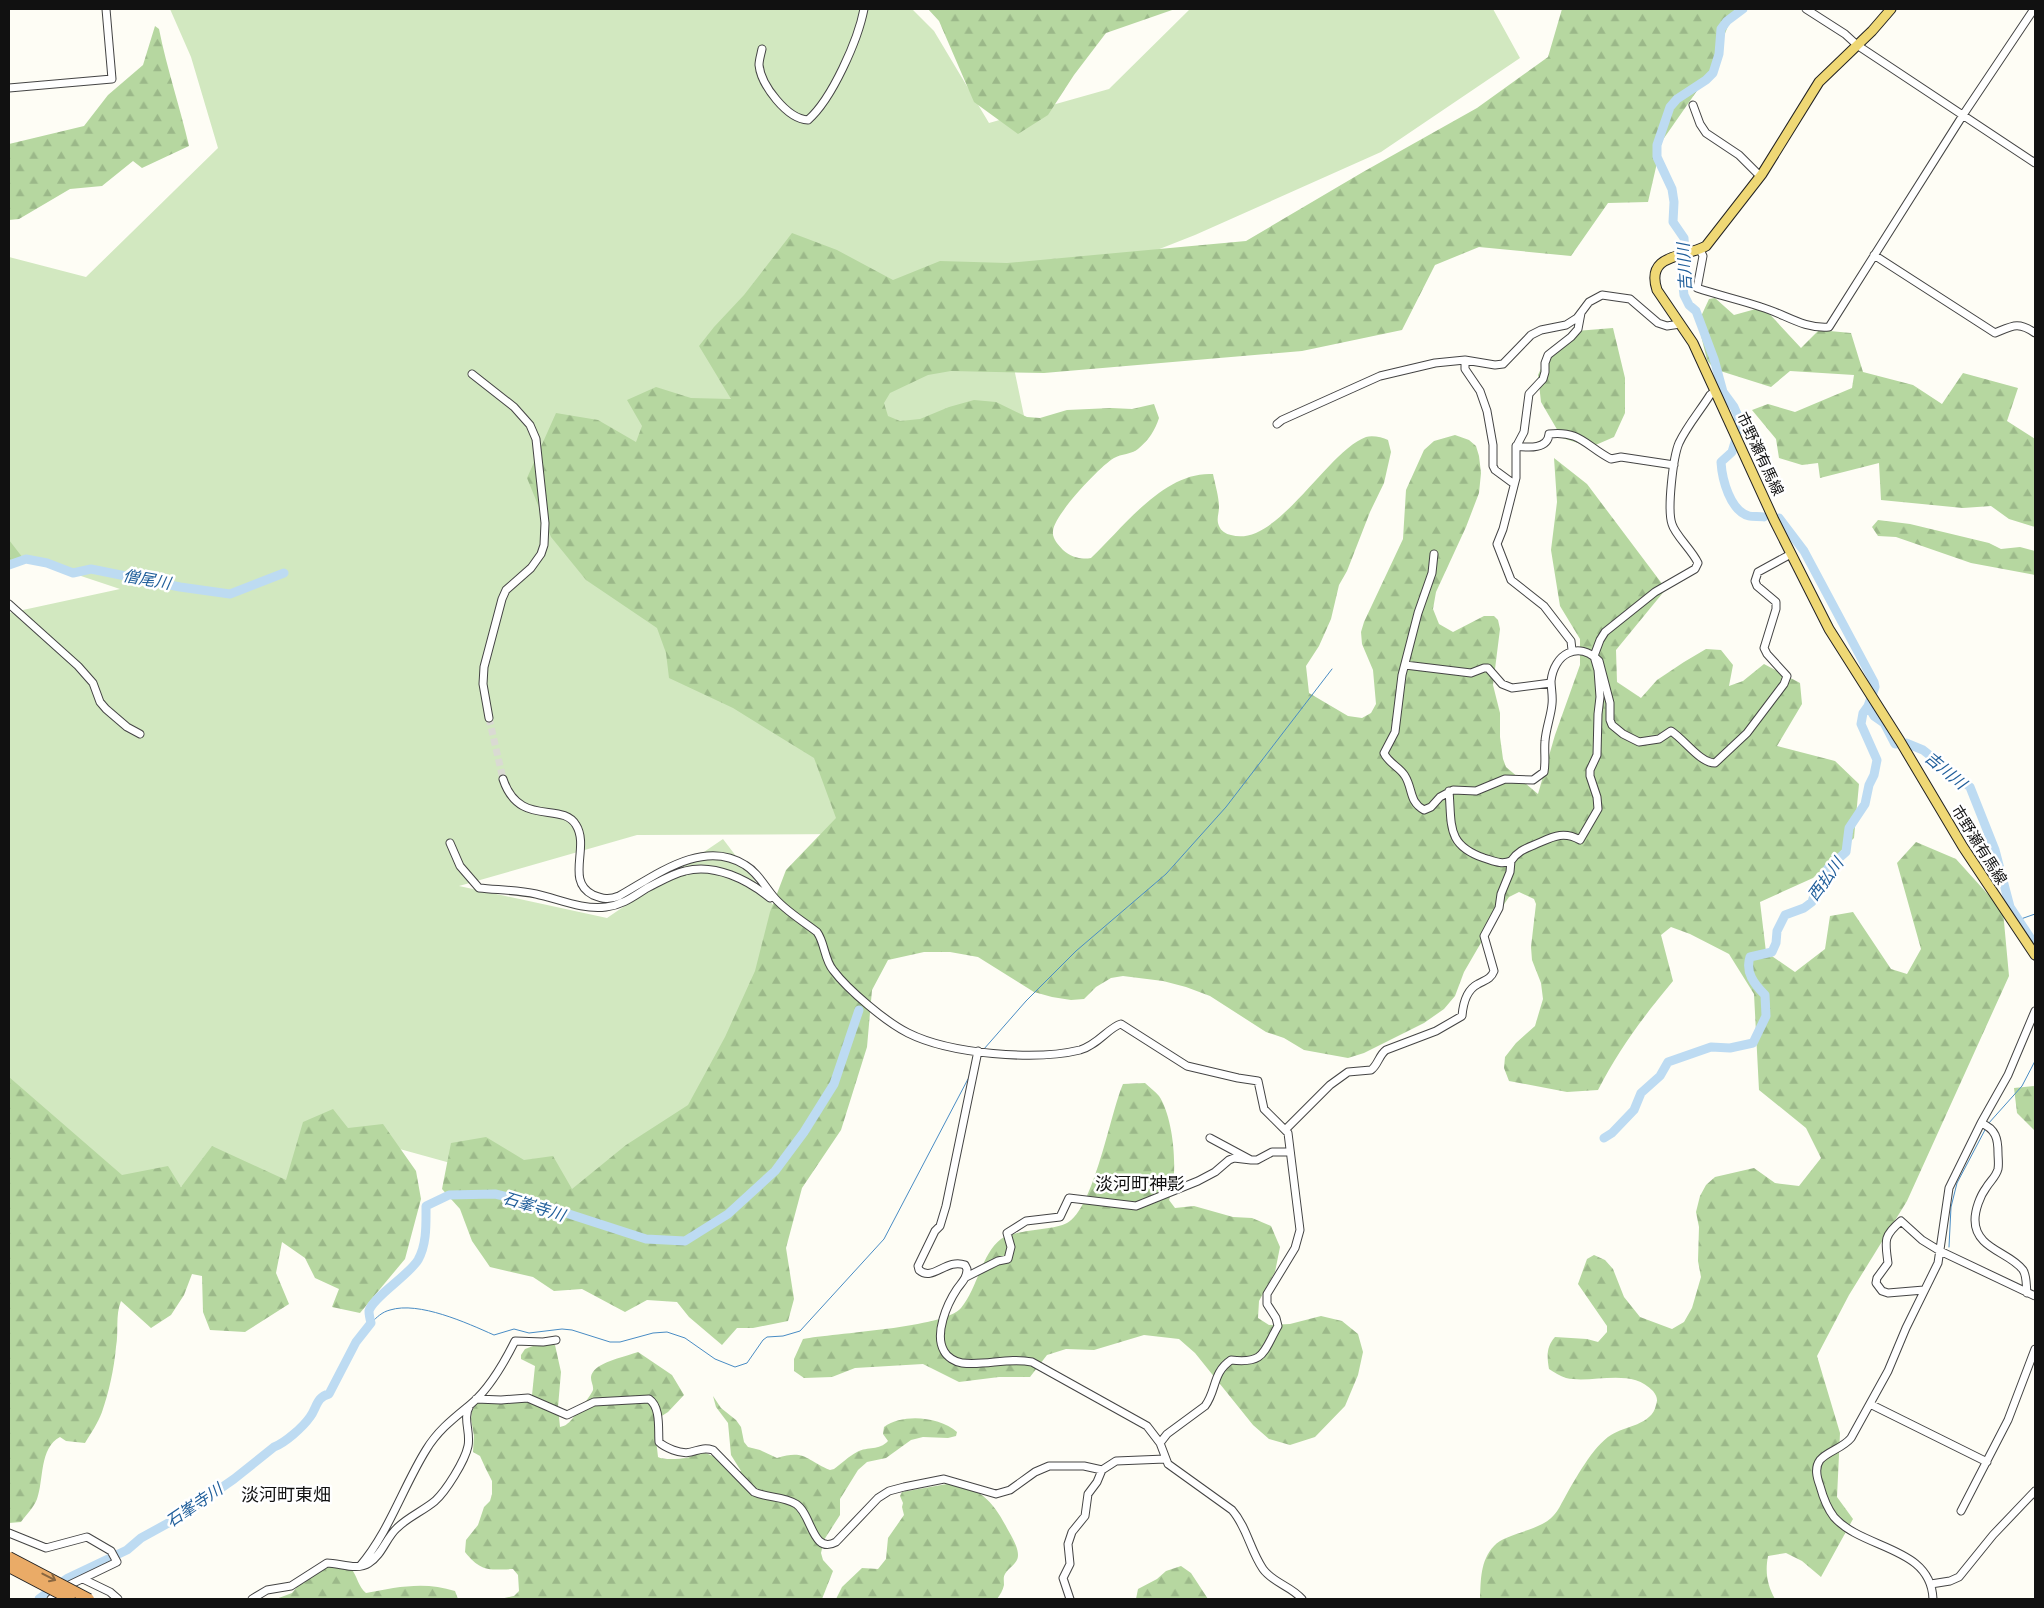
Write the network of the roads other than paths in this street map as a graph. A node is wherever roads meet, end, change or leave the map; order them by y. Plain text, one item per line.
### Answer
1 (106, 9) edge
2 (864, 9) edge
3 (1806, 9) edge
4 (1891, 9) edge
5 (2034, 9) edge
6 (1857, 45) junction
7 (762, 49) dead end
8 (9, 88) edge
9 (1693, 105) dead end
10 (1963, 115) junction
11 (2035, 163) edge
12 (1760, 176) junction
13 (1698, 250) junction
14 (1874, 255) junction
15 (1582, 311) junction
16 (1680, 324) junction
17 (2035, 333) edge
18 (1465, 360) junction
19 (472, 374) dead end
20 (1715, 392) junction
21 (1277, 424) dead end
22 (1516, 446) junction
23 (1674, 465) junction
24 (1514, 484) junction
25 (1434, 554) dead end
26 (1791, 554) junction
27 (9, 604) edge
28 (1572, 650) junction
29 (1594, 656) junction
30 (1405, 665) junction
31 (1551, 683) junction
32 (490, 718) tunnel mouth
33 (140, 734) dead end
34 (503, 780) tunnel mouth
35 (1449, 791) junction
36 (450, 843) dead end
37 (1511, 861) junction
38 (773, 897) junction
39 (2035, 955) edge
40 (2035, 1011) edge
41 (978, 1051) junction
42 (1981, 1123) junction
43 (1286, 1129) junction
44 (1210, 1138) dead end
45 (1289, 1152) junction
46 (1251, 1160) junction
47 (1940, 1251) junction
48 (966, 1277) junction
49 (1924, 1290) junction
50 (2027, 1293) junction
51 (2035, 1296) edge
52 (556, 1340) dead end
53 (2035, 1349) edge
54 (476, 1399) junction
55 (1870, 1404) junction
56 (470, 1405) junction
57 (1160, 1443) junction
58 (1165, 1459) junction
59 (1987, 1462) junction
60 (1102, 1470) junction
61 (2035, 1492) edge
62 (1961, 1511) dead end
63 (9, 1533) edge
64 (17, 1536) junction
65 (9, 1539) edge
66 (9, 1557) edge
67 (360, 1566) junction
68 (9, 1567) edge
69 (83, 1579) junction
70 (1931, 1584) junction
71 (51, 1599) edge
72 (70, 1599) edge
73 (89, 1599) edge
74 (118, 1599) edge
75 (252, 1599) edge
76 (1070, 1599) edge
77 (1302, 1599) edge
78 (1933, 1599) edge

1 - 8 street
2 - 7 street
3 - 6 street
4 - 6 main road
5 - 10 street
6 - 10 street
6 - 12 main road
9 - 12 street
10 - 11 street
10 - 14 street
12 - 13 main road
13 - 14 street
13 - 16 main road, 市野瀬有馬線
14 - 17 street
15 - 16 street
15 - 18 street
15 - 22 street
16 - 20 main road, 市野瀬有馬線
18 - 21 street
18 - 24 street
19 - 32 street
20 - 23 street
20 - 26 main road, 市野瀬有馬線
22 - 23 street
22 - 24 street
23 - 29 street
24 - 28 street
25 - 30 street
26 - 29 street
26 - 39 main road, 市野瀬有馬線
27 - 33 street
28 - 29 street
28 - 31 street
29 - 37 street
30 - 31 street
30 - 35 street
31 - 35 street
34 - 38 street
35 - 37 street
36 - 38 street
37 - 43 street
38 - 41 street
40 - 42 street
41 - 43 street
41 - 48 street
42 - 47 street
42 - 50 street
43 - 45 street
44 - 46 street
45 - 46 street
45 - 57 street
46 - 48 street
47 - 49 street
47 - 49 street
47 - 50 street
48 - 57 street
49 - 55 street
50 - 51 street
52 - 54 street
53 - 59 street
54 - 56 street
54 - 60 street
55 - 59 street
55 - 70 street
56 - 67 street
56 - 67 street
57 - 58 street
58 - 60 street
58 - 77 street
59 - 62 street
60 - 76 street
61 - 70 street
63 - 64 street
64 - 65 street
64 - 69 street
66 -> 73 highway, bridge
67 - 75 street
68 - 72 highway, bridge
69 - 71 street
69 - 74 street
70 - 78 street

